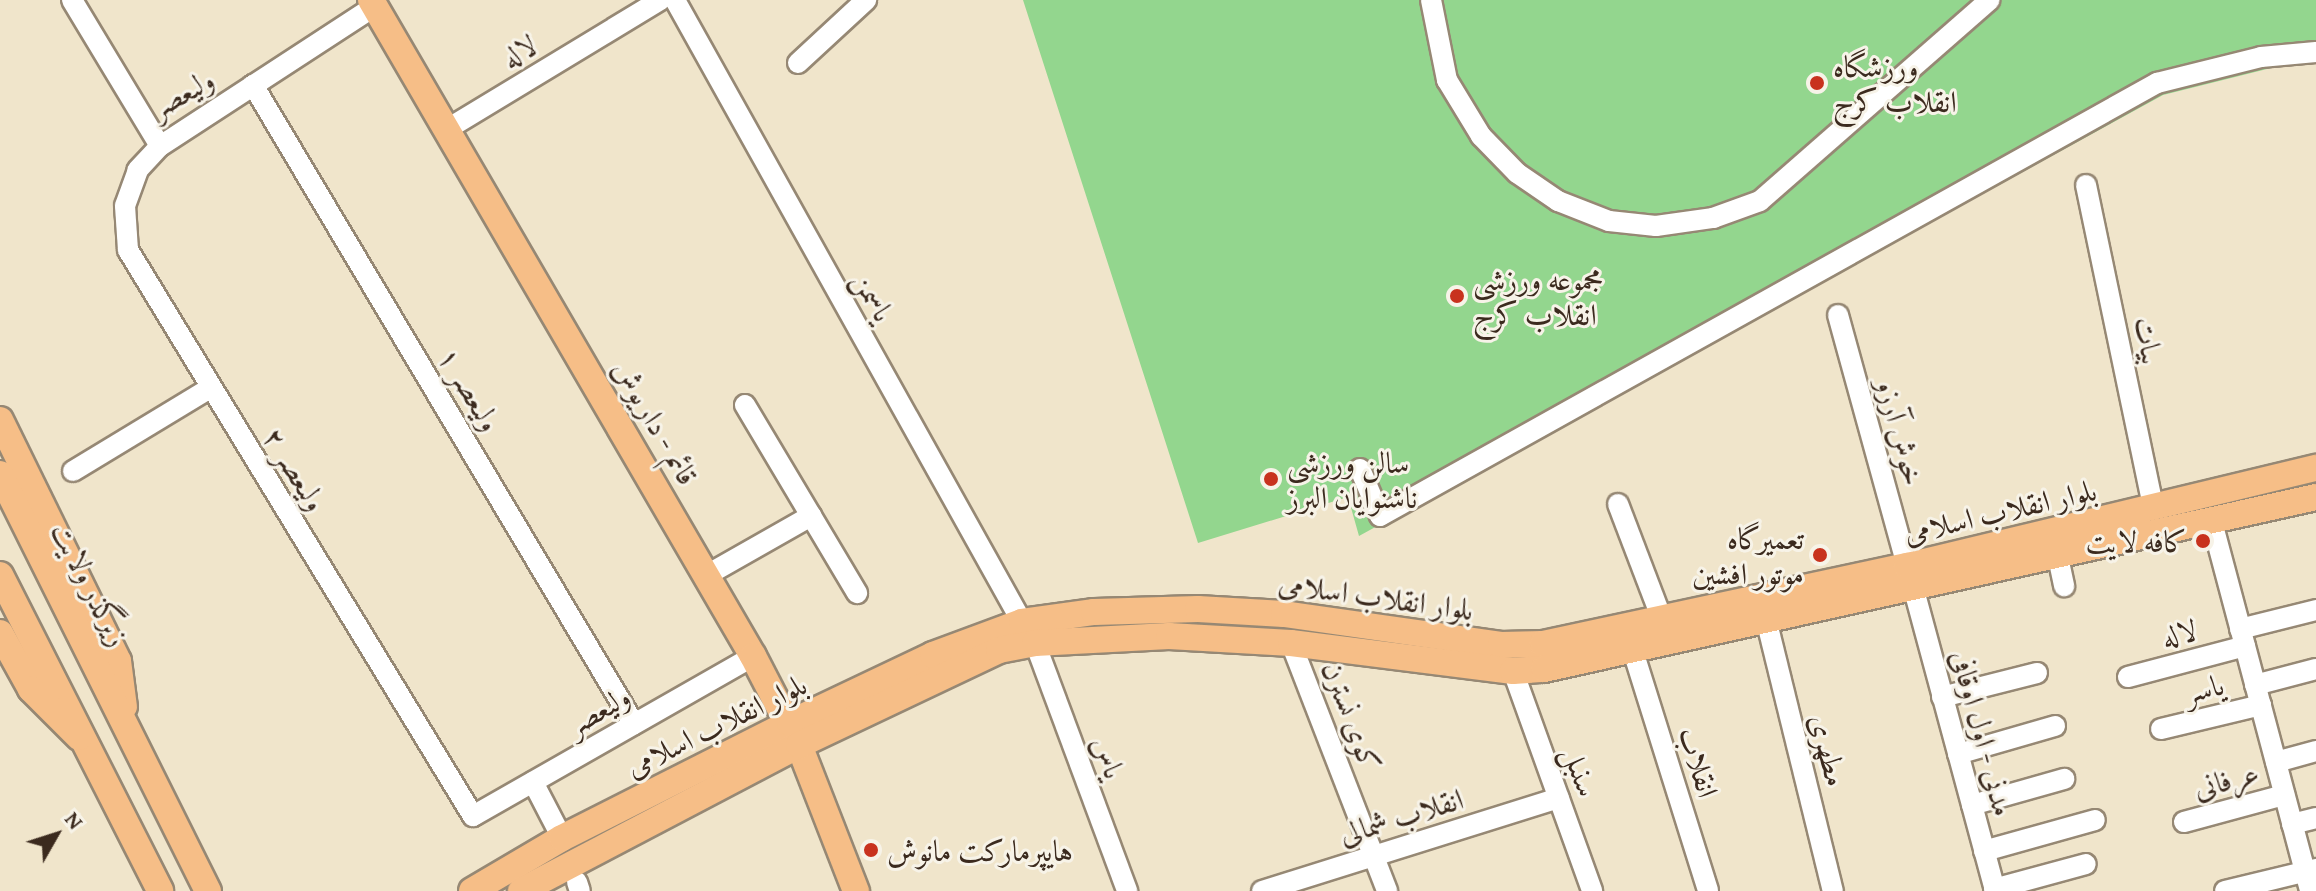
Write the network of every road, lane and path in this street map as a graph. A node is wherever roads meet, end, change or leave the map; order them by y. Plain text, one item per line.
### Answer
1 (72, 0) edge
2 (660, 0) edge
3 (675, 0) edge
4 (866, 0) edge
5 (1431, 0) edge
6 (1990, 0) edge
7 (373, 3) edge
8 (2316, 52) edge
9 (798, 63) dead end
10 (253, 85) junction
11 (449, 128) junction
12 (160, 146) junction
13 (2086, 185) dead end
14 (1838, 315) dead end
15 (210, 388) junction
16 (745, 405) dead end
17 (0, 420) edge
18 (2316, 468) edge
19 (1360, 469) dead end
20 (73, 471) dead end
21 (0, 474) edge
22 (2316, 497) edge
23 (1618, 504) dead end
24 (2153, 507) junction
25 (811, 516) junction
26 (2212, 522) junction
27 (2058, 557) junction
28 (0, 575) edge
29 (707, 575) junction
30 (1910, 578) junction
31 (2064, 586) dead end
32 (857, 593) dead end
33 (2316, 610) edge
34 (1662, 619) junction
35 (1767, 623) junction
36 (0, 633) edge
37 (1028, 633) junction
38 (2243, 637) junction
39 (1291, 643) junction
40 (1633, 651) junction
41 (753, 656) junction
42 (2316, 669) edge
43 (1513, 671) junction
44 (2037, 673) dead end
45 (2128, 677) dead end
46 (2258, 695) junction
47 (1942, 697) junction
48 (125, 723) junction
49 (634, 724) junction
50 (2055, 726) dead end
51 (2161, 729) dead end
52 (795, 734) junction
53 (90, 746) junction
54 (2316, 751) edge
55 (1958, 754) junction
56 (2276, 762) junction
57 (2064, 779) dead end
58 (533, 782) junction
59 (2284, 795) junction
60 (1559, 798) junction
61 (1972, 805) junction
62 (473, 816) joint
63 (2316, 818) edge
64 (2095, 820) dead end
65 (2184, 822) dead end
66 (2292, 824) junction
67 (562, 838) junction
68 (1984, 851) junction
69 (1374, 856) junction
70 (2086, 864) dead end
71 (2310, 877) edge
72 (204, 880) edge
73 (1994, 890) edge
74 (160, 891) edge
75 (221, 891) edge
76 (472, 891) edge
77 (521, 891) edge
78 (856, 891) edge
79 (1127, 891) edge
80 (1262, 891) edge
81 (1387, 891) edge
82 (1592, 891) edge
83 (1708, 891) edge
84 (1833, 891) edge
85 (2225, 891) edge

1 - 12 street, ولیعصر
2 - 11 street, لاله
3 - 37 street, یاسمن
4 - 9 street
5 - 6 street
7 - 10 street, ولیعصر
7 - 11 main road, قائم - داریوش
8 - 19 street
10 - 12 street, ولیعصر
10 - 49 street, ولیعصر ۱
11 - 29 main road, قائم - داریوش
12 - 15 street, ولیعصر ۲
13 - 24 street, بیات
14 - 30 street, خوش آرزو
15 - 20 street
15 - 62 street, ولیعصر ۲
16 - 25 street
17 - 48 main road
18 - 24 main road, بلوار انقلاب اسلامی
21 - 48 main road, زیرگذر ولایت
22 - 26 main road, بلوار انقلاب اسلامی
23 - 34 street
24 - 30 main road, بلوار انقلاب اسلامی
25 - 29 street
25 - 32 street
26 - 27 main road, بلوار انقلاب اسلامی
26 - 38 street
27 - 30 main road, بلوار انقلاب اسلامی
27 - 31 street
28 - 53 main road
29 - 41 main road, قائم - داریوش
30 - 34 main road, بلوار انقلاب اسلامی
30 - 35 main road, بلوار انقلاب اسلامی
30 - 47 street, مدنی - اول اوقافی
33 - 38 street, لاله
34 - 37 main road, بلوار انقلاب اسلامی
35 - 40 main road, بلوار انقلاب اسلامی
35 - 84 street, مطهری
36 - 53 main road
37 - 39 main road, بلوار انقلاب اسلامی
37 - 52 main road, بلوار انقلاب اسلامی
37 - 79 street, یاس
38 - 45 street, لاله
38 - 46 street
39 - 43 main road, بلوار انقلاب اسلامی
39 - 69 street, کوی نسترن
40 - 43 main road, بلوار انقلاب اسلامی
40 - 83 street, انقلاب
41 - 49 street, ولیعصر
41 - 52 main road, قائم - داریوش
42 - 46 street, یاسر
43 - 60 street, سنبل
44 - 47 street
46 - 51 street, یاسر
46 - 56 street
47 - 55 street, مدنی - اول اوقافی
48 - 72 main road, زیرگذر ولایت
49 - 58 street, ولیعصر
50 - 55 street
52 - 67 main road, بلوار انقلاب اسلامی
52 - 77 main road, بلوار انقلاب اسلامی
52 - 78 main road, قائم - داریوش
53 - 74 main road
54 - 56 street
55 - 61 street, مدنی - اول اوقافی
56 - 59 street
57 - 61 street
58 - 62 street, ولیعصر
58 - 67 street
59 - 65 street, عرفانی
59 - 66 street
60 - 69 street, انقلاب شمالی
60 - 82 street, سنبل
61 - 68 street, مدنی - اول اوقافی
63 - 66 street
64 - 68 street
66 - 71 street
67 - 76 main road, بلوار انقلاب اسلامی
68 - 73 street, مدنی - اول اوقافی
69 - 80 street, انقلاب شمالی
69 - 81 street, کوی نسترن
70 - 73 street
71 - 85 street
72 - 75 main road

